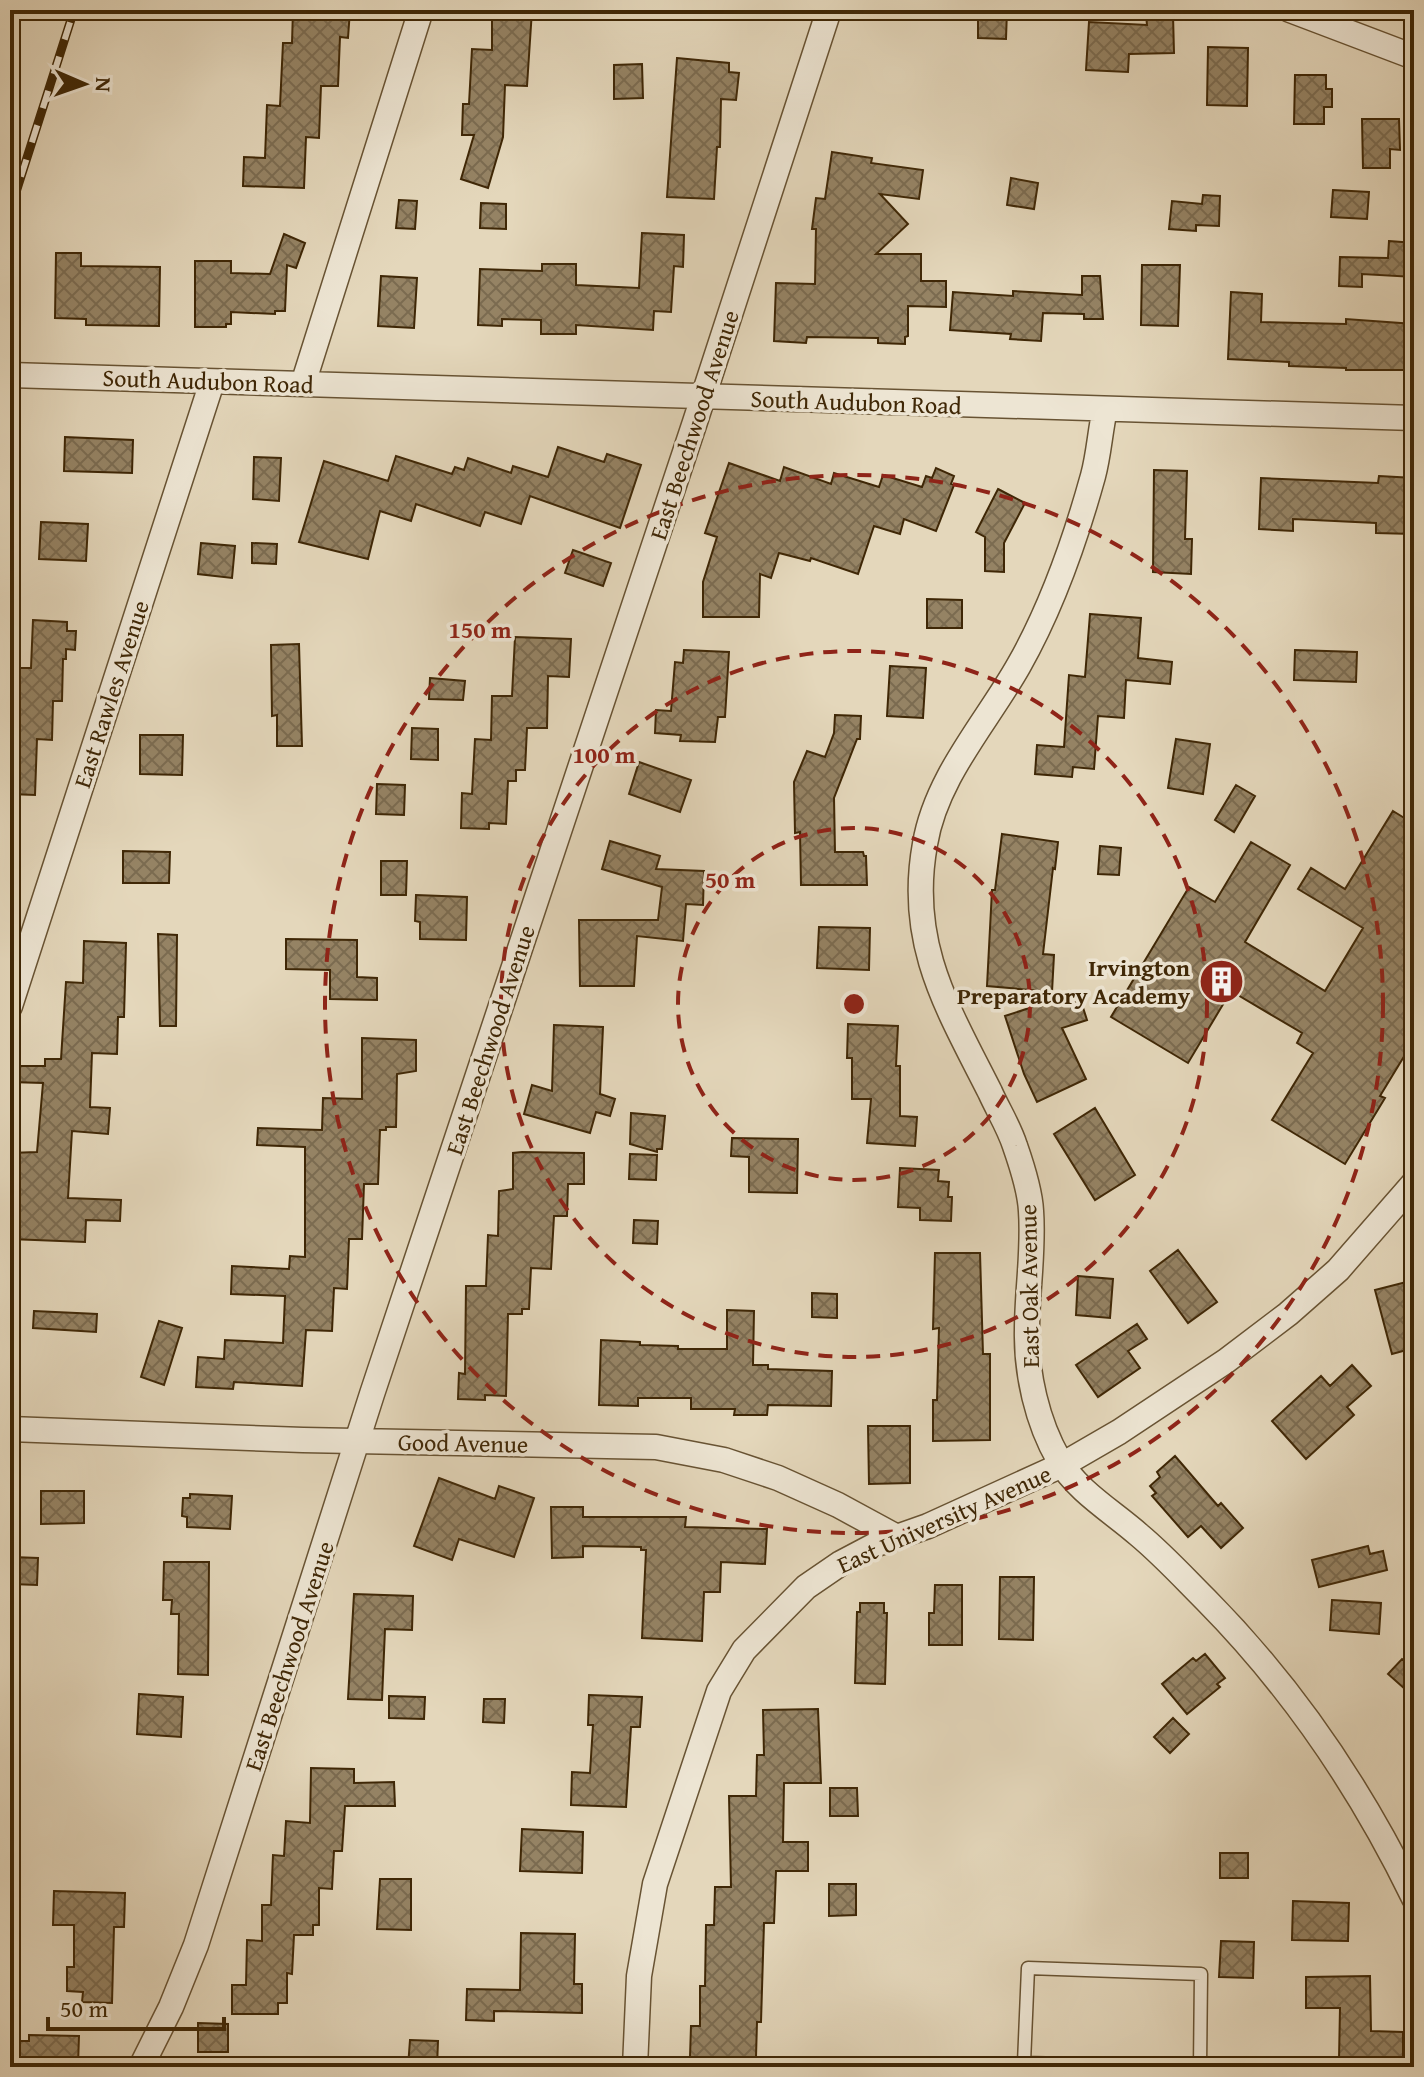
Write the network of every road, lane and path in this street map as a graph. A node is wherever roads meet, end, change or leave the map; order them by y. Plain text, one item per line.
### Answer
1 (421, 10) edge
2 (829, 10) edge
3 (1290, 10) edge
4 (1414, 57) edge
5 (10, 375) edge
6 (212, 382) junction
7 (303, 384) junction
8 (703, 397) junction
9 (1105, 409) junction
10 (1414, 418) edge
11 (10, 1006) edge
12 (1414, 1183) edge
13 (10, 1429) edge
14 (358, 1441) junction
15 (1062, 1465) junction
16 (897, 1537) junction
17 (1414, 1898) edge
18 (141, 2067) edge
19 (635, 2067) edge
20 (1200, 2067) edge

1 - 7 street
2 - 8 street, East Beechwood Avenue
3 - 4 street
5 - 6 street, South Audubon Road
6 - 7 street, South Audubon Road
6 - 11 street, East Rawles Avenue
7 - 8 street, South Audubon Road
8 - 9 street, South Audubon Road
8 - 14 street, East Beechwood Avenue
9 - 10 street, South Audubon Road
9 - 15 street, East Oak Avenue
12 - 15 street, East University Avenue
13 - 14 street, Good Avenue
14 - 16 street, Good Avenue
14 - 18 street, East Beechwood Avenue
15 - 16 street, East University Avenue
15 - 17 street, East Oak Avenue
16 - 19 street, East University Avenue
20 - 20 lane

